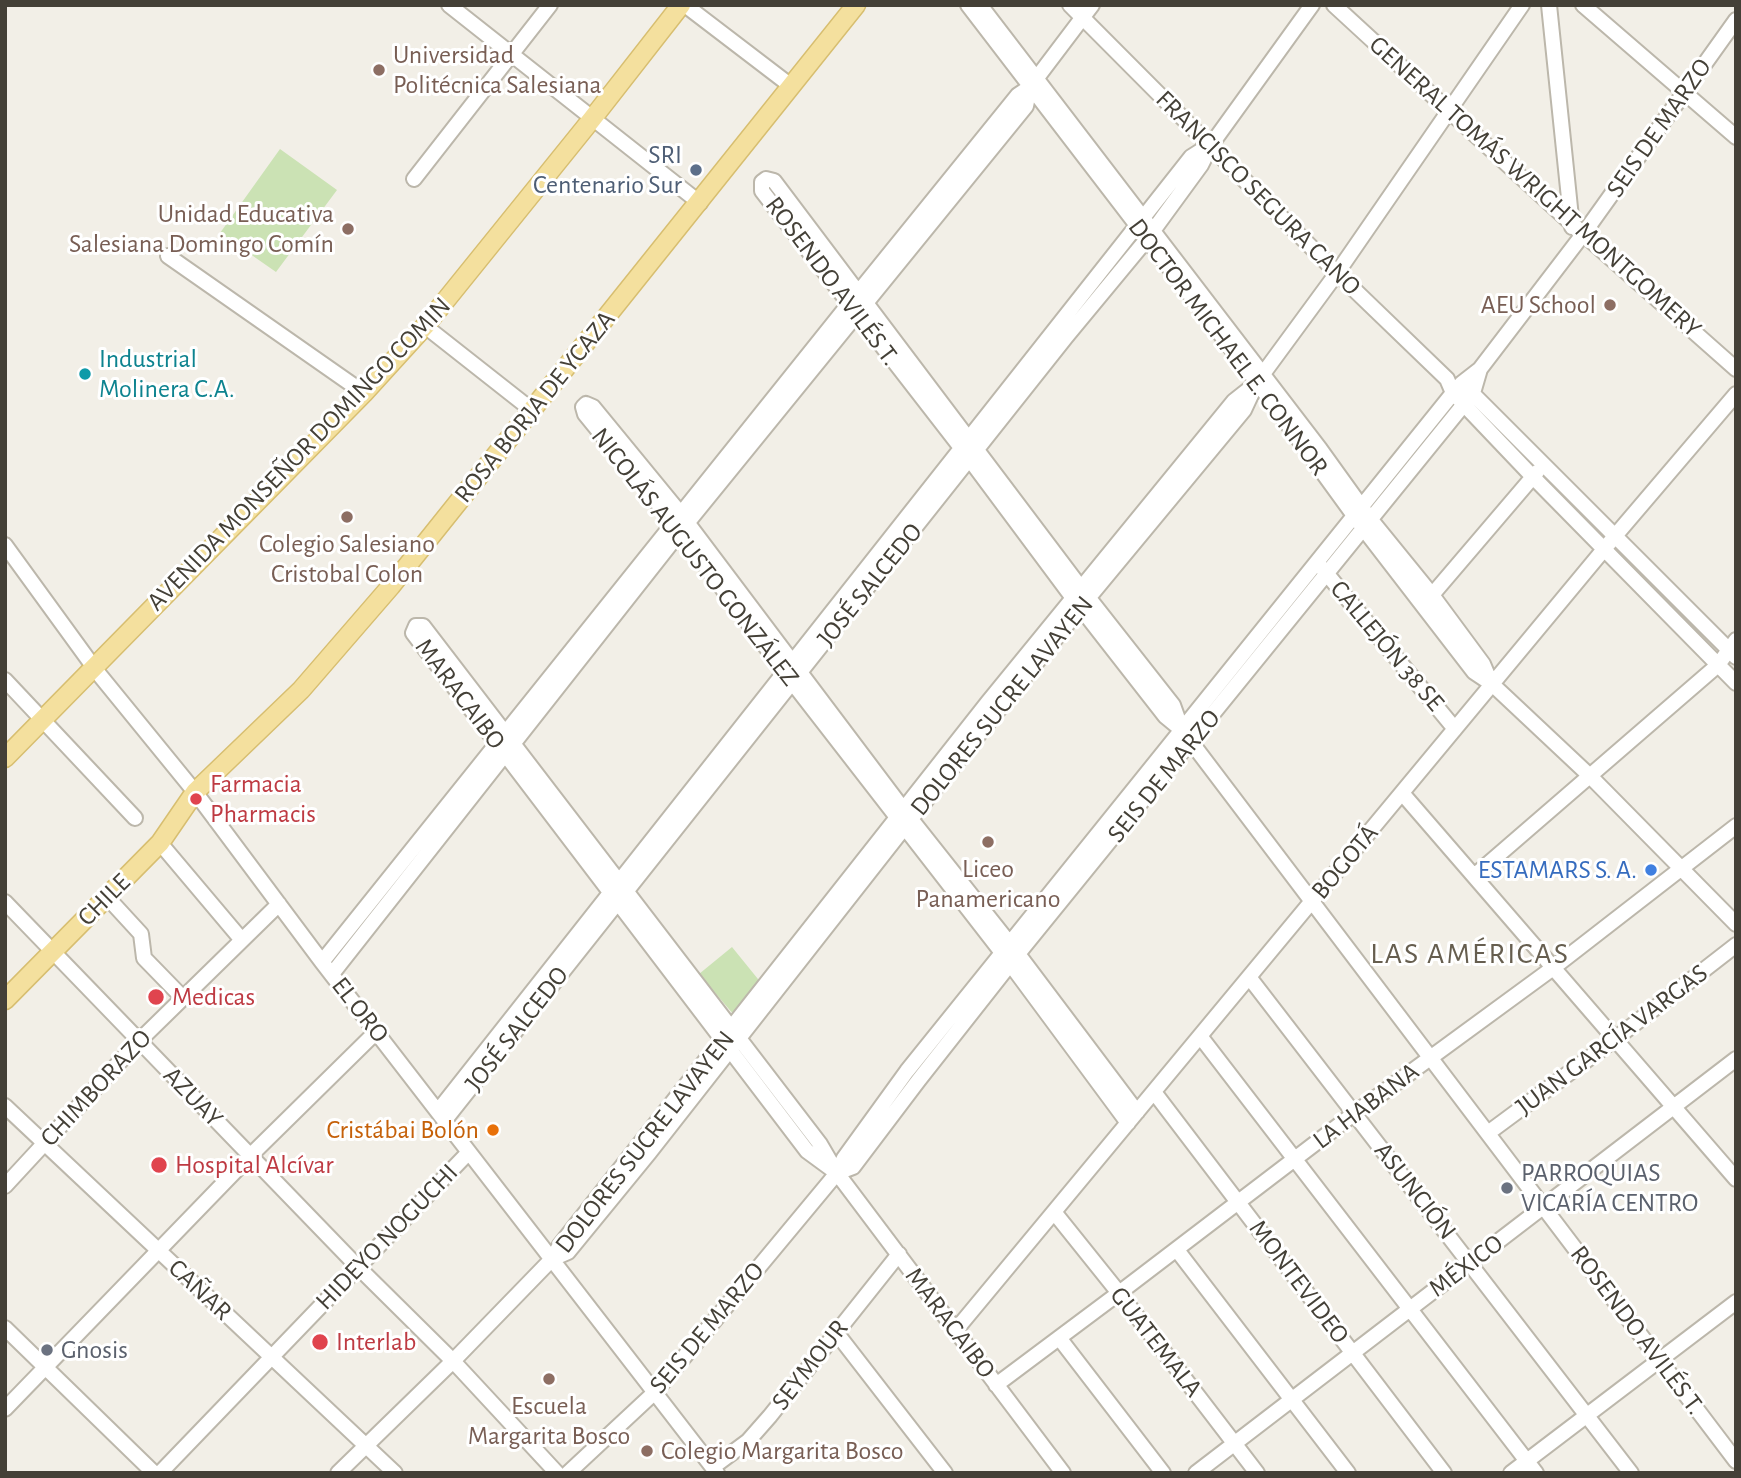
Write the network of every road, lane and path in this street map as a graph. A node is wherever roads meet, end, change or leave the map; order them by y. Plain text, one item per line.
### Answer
1 (449, 5) edge
2 (550, 5) edge
3 (683, 5) edge
4 (856, 5) edge
5 (968, 5) edge
6 (980, 5) edge
7 (1070, 5) edge
8 (1092, 5) edge
9 (1312, 5) edge
10 (1334, 5) edge
11 (1522, 5) edge
12 (1549, 5) edge
13 (1583, 5) edge
14 (1083, 18) junction
15 (1736, 20) edge
16 (512, 54) junction
17 (1034, 82) junction
18 (791, 86) junction
19 (1682, 93) junction
20 (1450, 110) junction
21 (592, 119) junction
22 (1736, 137) edge
23 (1211, 145) junction
24 (414, 179) dead end
25 (700, 203) junction
26 (1572, 223) junction
27 (1145, 228) junction
28 (1584, 233) junction
29 (1573, 246) junction
30 (168, 256) dead end
31 (1337, 273) junction
32 (858, 304) junction
33 (425, 326) junction
34 (1736, 369) edge
35 (1260, 378) junction
36 (1460, 390) junction
37 (364, 393) junction
38 (1736, 394) edge
39 (533, 411) junction
40 (970, 449) junction
41 (1538, 472) junction
42 (1363, 518) junction
43 (680, 523) junction
44 (1615, 536) junction
45 (5, 545) edge
46 (1605, 549) junction
47 (1322, 568) junction
48 (1432, 595) junction
49 (1081, 598) junction
50 (1733, 649) edge
51 (1718, 665) junction
52 (93, 667) junction
53 (792, 672) junction
54 (5, 680) edge
55 (1492, 684) junction
56 (1736, 684) edge
57 (43, 719) junction
58 (1455, 729) junction
59 (1186, 735) junction
60 (505, 743) junction
61 (5, 758) edge
62 (1590, 776) junction
63 (195, 792) junction
64 (1402, 793) junction
65 (135, 818) dead end
66 (904, 818) junction
67 (1736, 825) edge
68 (160, 843) junction
69 (412, 861) junction
70 (1682, 868) junction
71 (1474, 876) junction
72 (619, 892) junction
73 (107, 897) junction
74 (5, 902) edge
75 (1312, 902) junction
76 (279, 904) junction
77 (1736, 924) edge
78 (241, 939) junction
79 (1736, 945) edge
80 (54, 951) junction
81 (1010, 954) junction
82 (322, 962) junction
83 (1553, 968) junction
84 (332, 974) junction
85 (1249, 977) junction
86 (182, 997) junction
87 (5, 1000) edge
88 (377, 1031) junction
89 (1200, 1036) junction
90 (732, 1040) junction
91 (1615, 1040) junction
92 (139, 1041) junction
93 (1430, 1058) junction
94 (1736, 1059) edge
95 (1154, 1092) junction
96 (5, 1106) edge
97 (1673, 1107) junction
98 (1355, 1113) junction
99 (441, 1116) junction
100 (1133, 1118) junction
101 (1488, 1133) junction
102 (45, 1143) junction
103 (469, 1152) junction
104 (250, 1156) junction
105 (1294, 1160) junction
106 (837, 1174) junction
107 (1736, 1179) edge
108 (5, 1186) edge
109 (1240, 1203) junction
110 (1543, 1207) junction
111 (1054, 1212) junction
112 (1177, 1250) junction
113 (159, 1251) junction
114 (899, 1254) junction
115 (552, 1259) junction
116 (1471, 1262) junction
117 (358, 1267) junction
118 (1119, 1293) junction
119 (1736, 1302) edge
120 (1411, 1308) junction
121 (5, 1328) edge
122 (835, 1331) junction
123 (955, 1331) junction
124 (1060, 1339) junction
125 (1353, 1353) junction
126 (271, 1357) junction
127 (1660, 1360) junction
128 (453, 1361) junction
129 (46, 1367) junction
130 (996, 1385) junction
131 (655, 1392) junction
132 (1292, 1399) junction
133 (5, 1409) edge
134 (1587, 1415) junction
135 (1234, 1444) junction
136 (365, 1445) junction
137 (1527, 1461) junction
138 (1736, 1461) edge
139 (715, 1470) edge
140 (154, 1473) edge
141 (160, 1473) edge
142 (338, 1473) edge
143 (395, 1473) edge
144 (558, 1473) edge
145 (568, 1473) edge
146 (945, 1473) edge
147 (1063, 1473) edge
148 (1163, 1473) edge
149 (1196, 1473) edge
150 (1256, 1473) edge
151 (1348, 1473) edge
152 (1444, 1473) edge
153 (1511, 1473) edge
154 (1536, 1473) edge
155 (1631, 1473) edge

1 - 16 street
2 - 16 street
3 - 18 street
3 - 21 main road, AVENIDA MONSEÑOR DOMINGO COMIN
4 - 18 main road, ROSA BORJA DE YCAZA
5 - 17 street, DOCTOR MICHAEL E. CONNOR
6 - 17 street, DOCTOR MICHAEL E. CONNOR
7 - 14 street, FRANCISCO SEGURA CANO
8 - 14 street
9 - 23 street, JOSÉ SALCEDO
10 - 20 street, GENERAL TOMÁS WRIGHT MONTGOMERY
11 - 20 street, DOLORES SUCRE LAVAYEN
12 - 26 street
13 - 19 street
14 - 17 street
14 - 23 street, FRANCISCO SEGURA CANO
15 - 19 street, SEIS DE MARZO
16 - 21 street
16 - 24 street
17 - 27 street, DOCTOR MICHAEL E. CONNOR
17 - 32 street
18 - 25 main road, ROSA BORJA DE YCAZA
19 - 22 street
19 - 28 street, SEIS DE MARZO
20 - 26 street, GENERAL TOMÁS WRIGHT MONTGOMERY
20 - 31 street, DOLORES SUCRE LAVAYEN
21 - 25 street
21 - 33 main road, AVENIDA MONSEÑOR DOMINGO COMIN
23 - 27 street, JOSÉ SALCEDO
23 - 31 street, FRANCISCO SEGURA CANO
25 - 39 main road, ROSA BORJA DE YCAZA
26 - 28 street, GENERAL TOMÁS WRIGHT MONTGOMERY
26 - 29 street
27 - 35 street, DOCTOR MICHAEL E. CONNOR
27 - 40 street, JOSÉ SALCEDO
28 - 29 street, SEIS DE MARZO
28 - 34 street, GENERAL TOMÁS WRIGHT MONTGOMERY
29 - 36 street, SEIS DE MARZO
30 - 37 street
31 - 35 street, DOLORES SUCRE LAVAYEN
31 - 36 street, FRANCISCO SEGURA CANO
32 - 32 street, ROSENDO AVILÉS T.
32 - 40 street, ROSENDO AVILÉS T.
32 - 43 street
33 - 37 main road, AVENIDA MONSEÑOR DOMINGO COMIN
33 - 39 street
35 - 42 street, DOCTOR MICHAEL E. CONNOR
35 - 49 street, DOLORES SUCRE LAVAYEN
36 - 41 street, FRANCISCO SEGURA CANO
36 - 42 street, SEIS DE MARZO
37 - 52 main road, AVENIDA MONSEÑOR DOMINGO COMIN
38 - 44 street, BOGOTÁ
39 - 63 main road, ROSA BORJA DE YCAZA
40 - 49 street, ROSENDO AVILÉS T.
40 - 53 street, JOSÉ SALCEDO
41 - 44 street, FRANCISCO SEGURA CANO
41 - 46 street, FRANCISCO SEGURA CANO
41 - 48 street
42 - 47 street, SEIS DE MARZO
42 - 48 street, DOCTOR MICHAEL E. CONNOR
42 - 55 street, DOCTOR MICHAEL E. CONNOR
43 - 43 street, NICOLÁS AUGUSTO GONZÁLEZ
43 - 53 street, NICOLÁS AUGUSTO GONZÁLEZ
43 - 60 street
44 - 46 street, BOGOTÁ
44 - 50 street, FRANCISCO SEGURA CANO
45 - 52 street, EL ORO
46 - 51 street, FRANCISCO SEGURA CANO
46 - 55 street, BOGOTÁ
47 - 58 street, CALLEJÓN 38 SE
47 - 59 street, SEIS DE MARZO
48 - 55 street, DOCTOR MICHAEL E. CONNOR
49 - 59 street, ROSENDO AVILÉS T.
49 - 66 street, DOLORES SUCRE LAVAYEN
50 - 51 street
51 - 56 street, FRANCISCO SEGURA CANO
51 - 62 street
52 - 57 main road, AVENIDA MONSEÑOR DOMINGO COMIN
52 - 63 street, EL ORO
53 - 66 street, NICOLÁS AUGUSTO GONZÁLEZ
53 - 72 street, JOSÉ SALCEDO
54 - 57 street
55 - 58 street, BOGOTÁ
55 - 62 street, DOCTOR MICHAEL E. CONNOR
57 - 61 main road, AVENIDA MONSEÑOR DOMINGO COMIN
57 - 65 street
58 - 64 street, BOGOTÁ
59 - 75 street, ROSENDO AVILÉS T.
59 - 81 street, SEIS DE MARZO
60 - 60 street, MARACAIBO
60 - 69 street
60 - 72 street, MARACAIBO
62 - 70 street, DOCTOR MICHAEL E. CONNOR
62 - 71 street
63 - 68 main road, CHILE
63 - 76 street, EL ORO
64 - 71 street
64 - 75 street, BOGOTÁ
66 - 81 street, NICOLÁS AUGUSTO GONZÁLEZ
66 - 90 street, DOLORES SUCRE LAVAYEN
67 - 70 street, LA HABANA
68 - 73 main road, CHILE
68 - 78 street
69 - 82 street
69 - 84 street
70 - 77 street, DOCTOR MICHAEL E. CONNOR
70 - 83 street, LA HABANA
71 - 83 street
72 - 90 street, MARACAIBO
72 - 99 street, JOSÉ SALCEDO
73 - 80 main road, CHILE
73 - 86 street
74 - 80 street, AZUAY
75 - 85 street, BOGOTÁ
75 - 93 street, ROSENDO AVILÉS T.
76 - 78 street, CHIMBORAZO
76 - 82 street, EL ORO
78 - 86 street, CHIMBORAZO
79 - 91 street, JUAN GARCÍA VARGAS
80 - 87 main road, CHILE
80 - 92 street, AZUAY
81 - 100 street, NICOLÁS AUGUSTO GONZÁLEZ
81 - 106 street, SEIS DE MARZO
82 - 84 street, EL ORO
83 - 91 street
83 - 93 street, LA HABANA
84 - 88 street, EL ORO
85 - 89 street, BOGOTÁ
85 - 98 street, ASUNCIÓN
86 - 92 street, CHIMBORAZO
88 - 99 street, EL ORO
88 - 104 street
89 - 95 street, BOGOTÁ
89 - 105 street
90 - 106 street, MARACAIBO
90 - 115 street, DOLORES SUCRE LAVAYEN
91 - 97 street
91 - 101 street, JUAN GARCÍA VARGAS
92 - 102 street, CHIMBORAZO
92 - 104 street, AZUAY
93 - 98 street, LA HABANA
93 - 101 street, ROSENDO AVILÉS T.
94 - 97 street, MÉXICO
95 - 100 street, BOGOTÁ
95 - 109 street, MONTEVIDEO
96 - 102 street, CAÑAR
97 - 107 street
97 - 110 street, MÉXICO
98 - 105 street, LA HABANA
98 - 116 street, ASUNCIÓN
99 - 103 street, EL ORO
100 - 111 street, BOGOTÁ
101 - 110 street, ROSENDO AVILÉS T.
102 - 108 street, CHIMBORAZO
102 - 113 street, CAÑAR
103 - 115 street, EL ORO
103 - 117 street, HIDEYO NOGUCHI
104 - 113 street
104 - 117 street, AZUAY
105 - 109 street, LA HABANA
105 - 120 street
106 - 114 street, MARACAIBO
106 - 131 street, SEIS DE MARZO
109 - 112 street, LA HABANA
109 - 125 street, MONTEVIDEO
110 - 116 street, MÉXICO
110 - 127 street, ROSENDO AVILÉS T.
111 - 118 street, GUATEMALA
111 - 123 street, BOGOTÁ
112 - 118 street, LA HABANA
112 - 132 street
113 - 126 street, CAÑAR
113 - 129 street
114 - 122 street, SEYMOUR
114 - 123 street, MARACAIBO
115 - 128 street, DOLORES SUCRE LAVAYEN
115 - 131 street, EL ORO
116 - 120 street, MÉXICO
116 - 134 street, ASUNCIÓN
117 - 126 street, HIDEYO NOGUCHI
117 - 128 street, AZUAY
118 - 124 street, LA HABANA
118 - 135 street, GUATEMALA
119 - 127 street
120 - 125 street, MÉXICO
120 - 137 street
121 - 129 street
122 - 139 street, SEYMOUR
122 - 146 street
123 - 130 street, MARACAIBO
124 - 130 street, LA HABANA
124 - 148 street
125 - 132 street, MÉXICO
125 - 152 street, MONTEVIDEO
126 - 136 street, CAÑAR
126 - 141 street, HIDEYO NOGUCHI
127 - 134 street
127 - 138 street, ROSENDO AVILÉS T.
128 - 136 street, DOLORES SUCRE LAVAYEN
128 - 144 street, AZUAY
129 - 133 street
129 - 140 street
130 - 147 street, MARACAIBO
131 - 139 street, EL ORO
131 - 145 street, SEIS DE MARZO
132 - 135 street, MÉXICO
132 - 151 street
134 - 137 street
134 - 155 street, ASUNCIÓN
135 - 149 street, MÉXICO
135 - 150 street, GUATEMALA
136 - 142 street, DOLORES SUCRE LAVAYEN
136 - 143 street, CAÑAR
137 - 153 street
137 - 154 street

